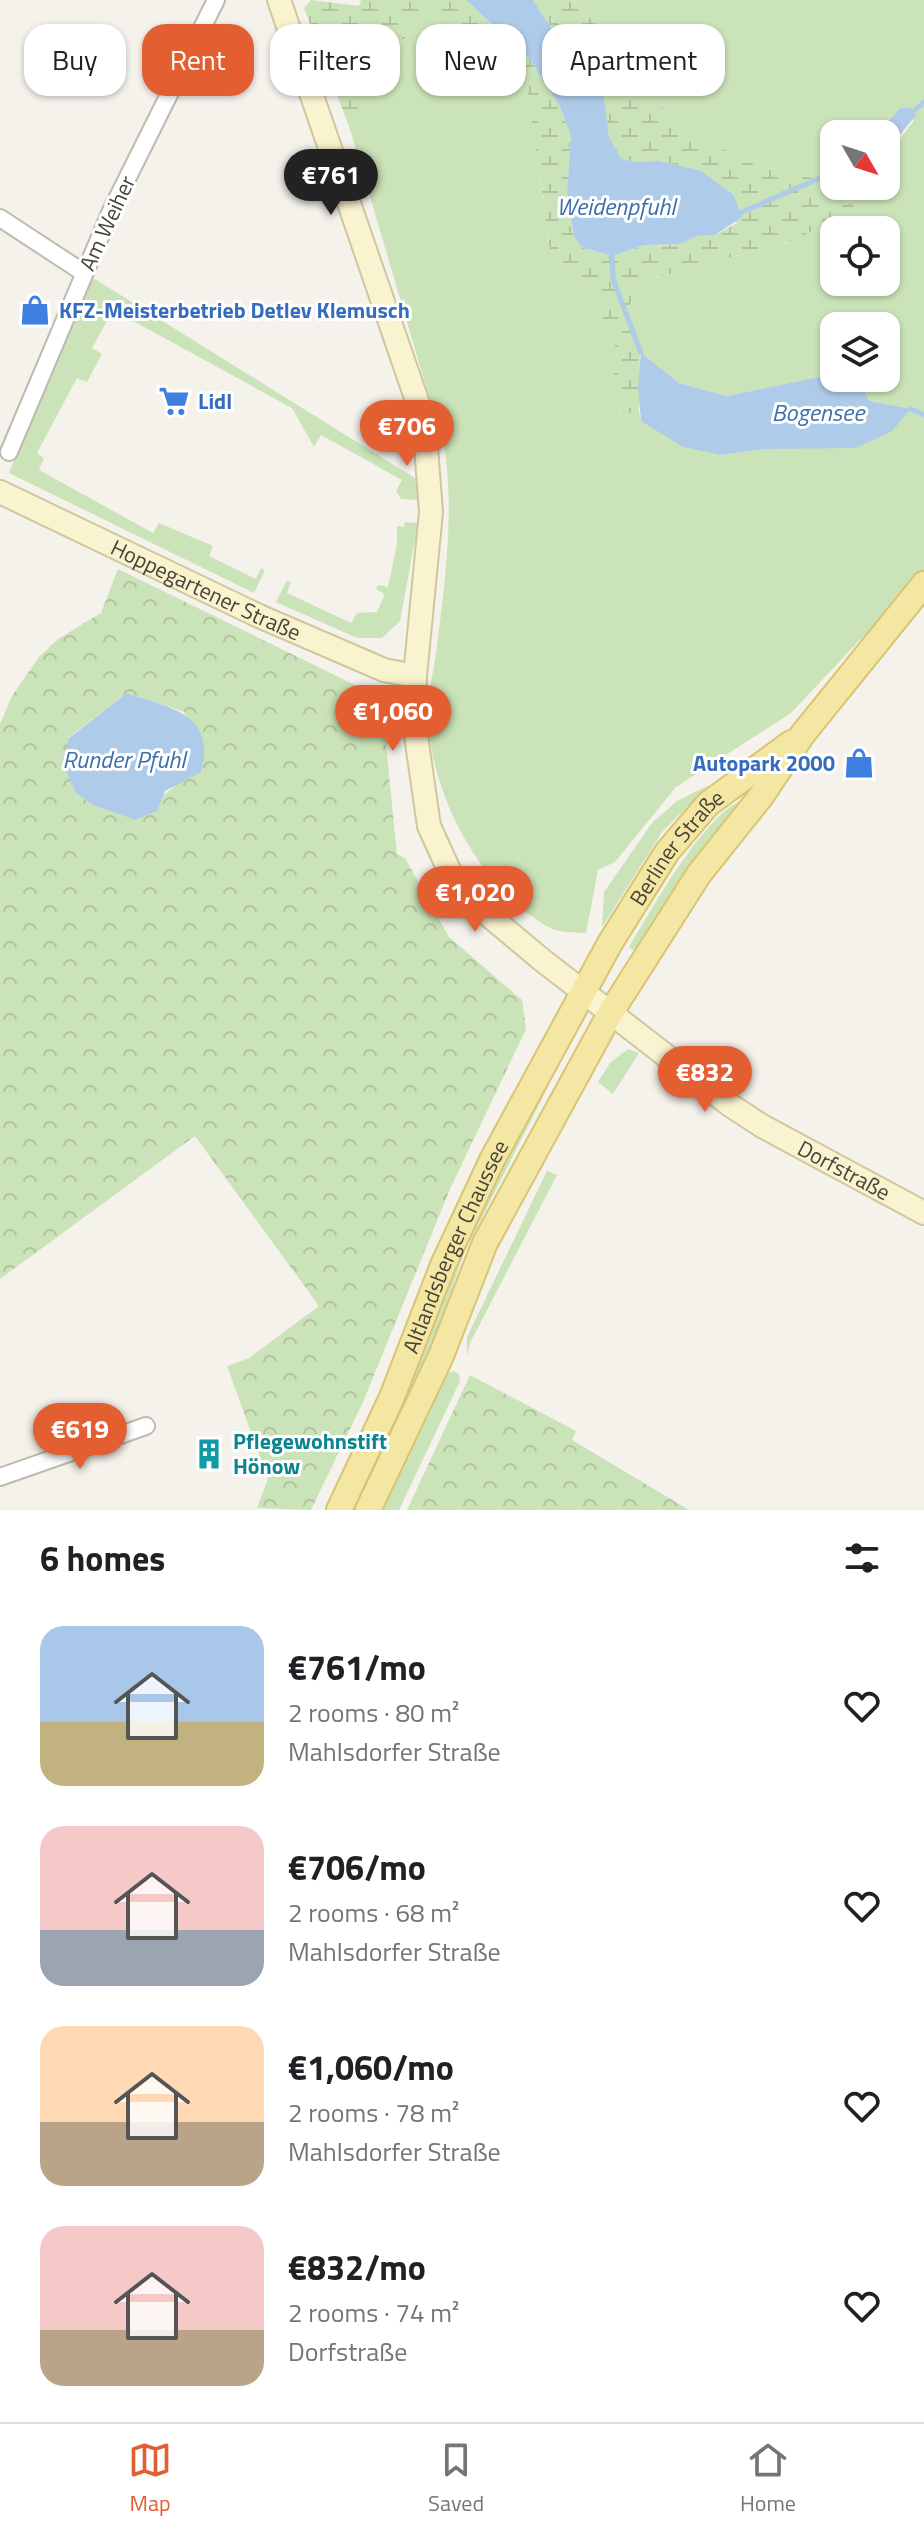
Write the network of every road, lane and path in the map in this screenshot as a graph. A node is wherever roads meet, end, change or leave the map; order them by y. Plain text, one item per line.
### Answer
1 (216, 0) edge
2 (279, 0) edge
3 (0, 218) edge
4 (84, 273) junction
5 (9, 452) dead end
6 (0, 492) edge
7 (924, 584) edge
8 (415, 676) junction
9 (802, 735) junction
10 (583, 991) junction
11 (611, 1012) junction
12 (924, 1213) edge
13 (146, 1426) dead end
14 (0, 1477) edge
15 (339, 1510) edge
16 (368, 1510) edge

1 - 4 street, Am Weiher
2 - 8 main road, Dorfstraße
3 - 4 street
4 - 5 street, Am Weiher
6 - 8 main road, Hoppegartener Straße
7 - 9 main road, Berliner Straße
8 - 10 main road, Dorfstraße
9 - 10 main road, Berliner Straße
9 - 11 main road, Berliner Straße
10 - 11 main road, Dorfstraße
10 - 15 main road, Altlandsberger Chaussee
11 - 12 main road, Dorfstraße
11 - 16 main road, Altlandsberger Chaussee
13 - 14 street

